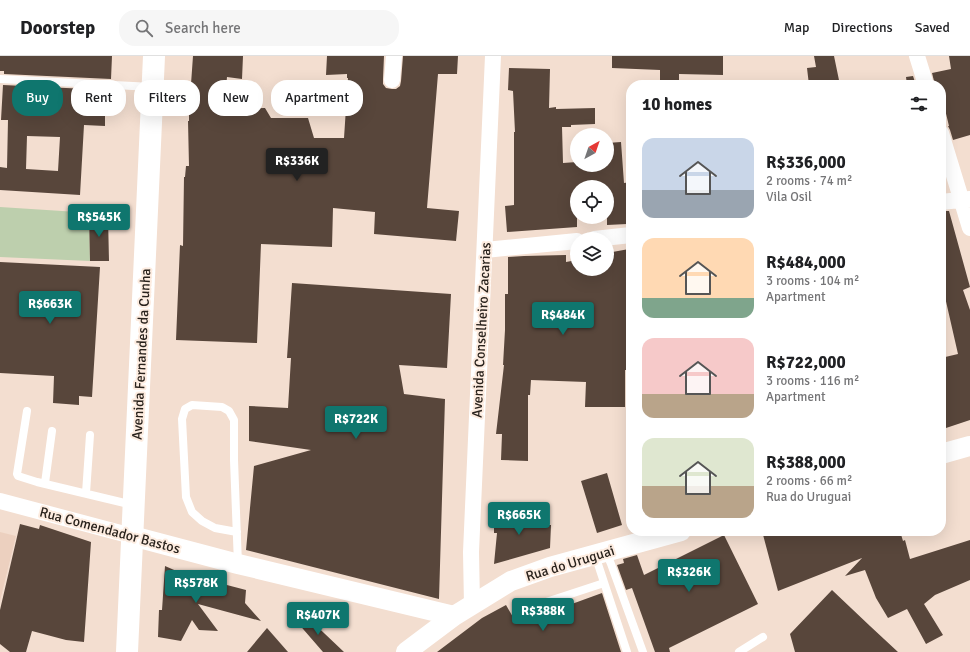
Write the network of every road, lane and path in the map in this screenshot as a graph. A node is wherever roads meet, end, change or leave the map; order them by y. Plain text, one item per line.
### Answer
1 (154, 56) edge
2 (394, 56) edge
3 (493, 56) edge
4 (917, 56) edge
5 (0, 79) edge
6 (153, 80) edge
7 (392, 80) dead end
8 (924, 80) edge
9 (134, 86) edge
10 (152, 116) edge
11 (946, 146) edge
12 (966, 199) edge
13 (946, 201) edge
14 (970, 228) edge
15 (626, 236) edge
16 (614, 237) edge
17 (570, 242) edge
18 (485, 250) junction
19 (27, 412) dead end
20 (52, 431) dead end
21 (90, 435) dead end
22 (970, 446) edge
23 (946, 453) edge
24 (45, 483) junction
25 (86, 493) junction
26 (0, 501) edge
27 (134, 505) junction
28 (237, 532) junction
29 (132, 536) junction
30 (654, 536) edge
31 (600, 553) junction
32 (238, 564) junction
33 (604, 583) junction
34 (472, 605) junction
35 (534, 606) dead end
36 (454, 616) junction
37 (763, 637) dead end
38 (127, 652) edge
39 (406, 652) edge
40 (627, 652) edge
41 (643, 652) edge
42 (739, 652) edge

1 - 6 main road, Avenida Fernandes da Cunha
2 - 7 street
3 - 18 street, Avenida Conselheiro Zacarias
4 - 8 street
5 - 9 lane
10 - 27 main road, Avenida Fernandes da Cunha
11 - 12 street
12 - 13 street
12 - 14 street
15 - 16 street
17 - 18 street
18 - 34 street, Avenida Conselheiro Zacarias
19 - 24 lane
20 - 24 lane
21 - 25 lane
22 - 23 street
24 - 25 lane
25 - 27 lane
26 - 29 street, Rua Comendador Bastos
27 - 29 main road, Avenida Fernandes da Cunha
28 - 28 lane
28 - 32 lane
29 - 32 street, Rua Comendador Bastos
29 - 38 main road, Avenida Fernandes da Cunha
30 - 31 street, Rua do Uruguai
31 - 33 lane
31 - 34 street, Rua do Uruguai
31 - 41 lane
32 - 36 street, Rua Comendador Bastos
33 - 35 lane
33 - 40 lane
34 - 36 street, Rua do Uruguai
36 - 39 street, Rua do Uruguai
37 - 42 lane

